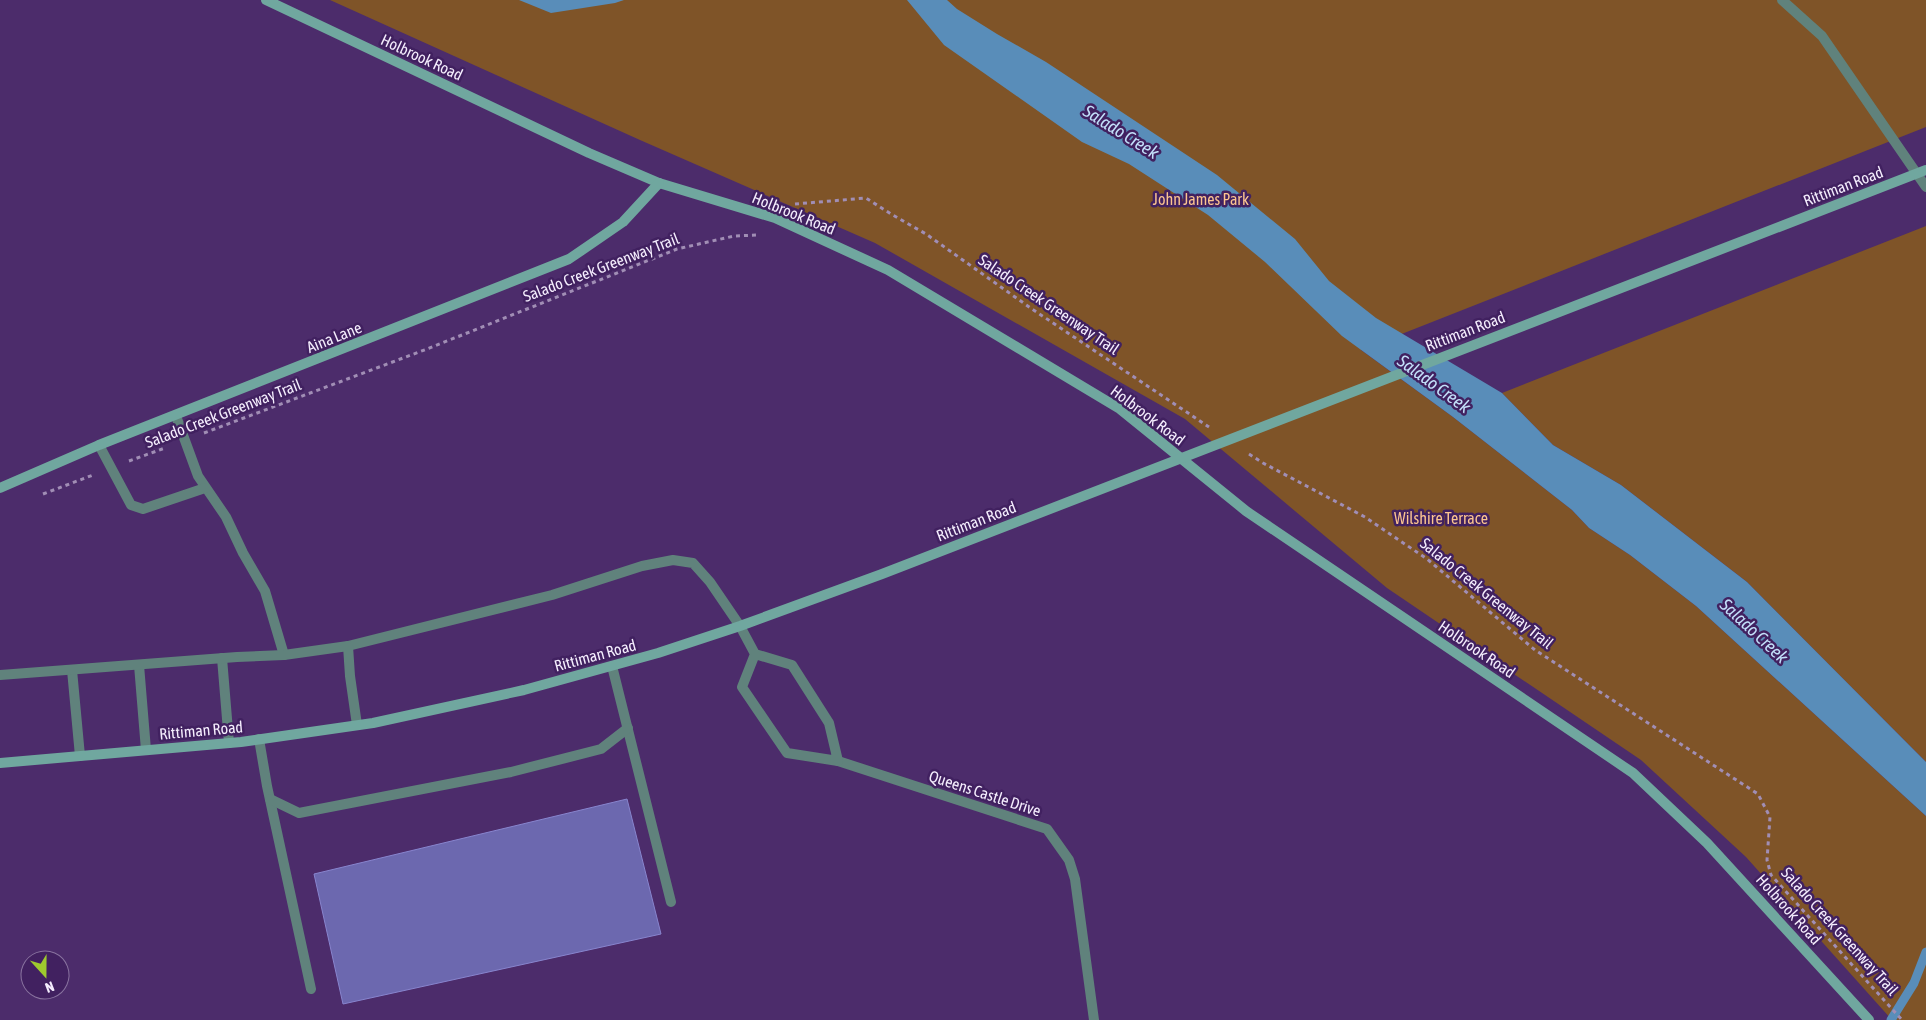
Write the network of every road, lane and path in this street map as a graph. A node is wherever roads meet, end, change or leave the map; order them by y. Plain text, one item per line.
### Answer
1 (266, 0) edge
2 (1782, 0) edge
3 (1922, 172) edge
4 (659, 183) junction
5 (1926, 186) edge
6 (775, 218) junction
7 (176, 416) junction
8 (1217, 432) dead end
9 (186, 440) junction
10 (99, 445) junction
11 (1248, 453) dead end
12 (111, 468) junction
13 (0, 488) edge
14 (206, 488) junction
15 (37, 496) dead end
16 (740, 626) junction
17 (348, 646) junction
18 (755, 654) junction
19 (284, 655) junction
20 (222, 658) junction
21 (139, 664) junction
22 (612, 666) junction
23 (72, 670) junction
24 (0, 675) edge
25 (357, 725) junction
26 (628, 728) junction
27 (259, 739) junction
28 (229, 743) junction
29 (146, 750) junction
30 (80, 756) junction
31 (838, 761) junction
32 (0, 763) edge
33 (270, 800) junction
34 (672, 902) dead end
35 (311, 989) dead end
36 (1094, 1020) edge
37 (1869, 1020) edge
38 (1902, 1020) edge

1 - 4 street, Holbrook Road
2 - 3 street
3 - 5 street
3 - 16 street, Rittiman Road
4 - 6 street, Holbrook Road
4 - 7 street, Aina Lane
6 - 8 path, Salado Creek Greenway Trail
6 - 9 path, Salado Creek Greenway Trail
6 - 37 street, Holbrook Road
7 - 9 street
7 - 10 street, Aina Lane
9 - 12 path, Salado Creek Greenway Trail
9 - 14 street
10 - 12 street
10 - 13 street, Aina Lane
11 - 38 path, Salado Creek Greenway Trail
12 - 14 street
12 - 15 path, Salado Creek Greenway Trail
14 - 19 street
16 - 17 street
16 - 18 street
16 - 22 street, Rittiman Road
17 - 19 street
17 - 25 street
18 - 31 street
18 - 31 street, Queens Castle Drive
19 - 20 street
20 - 21 street
20 - 28 street
21 - 23 street
21 - 29 street
22 - 25 street, Rittiman Road
22 - 26 street
23 - 24 street
23 - 30 street
25 - 27 street, Rittiman Road
26 - 33 street
26 - 34 street
27 - 28 street, Rittiman Road
27 - 33 street
28 - 29 street, Rittiman Road
29 - 30 street, Rittiman Road
30 - 32 street, Rittiman Road
31 - 36 street, Queens Castle Drive
33 - 35 street

